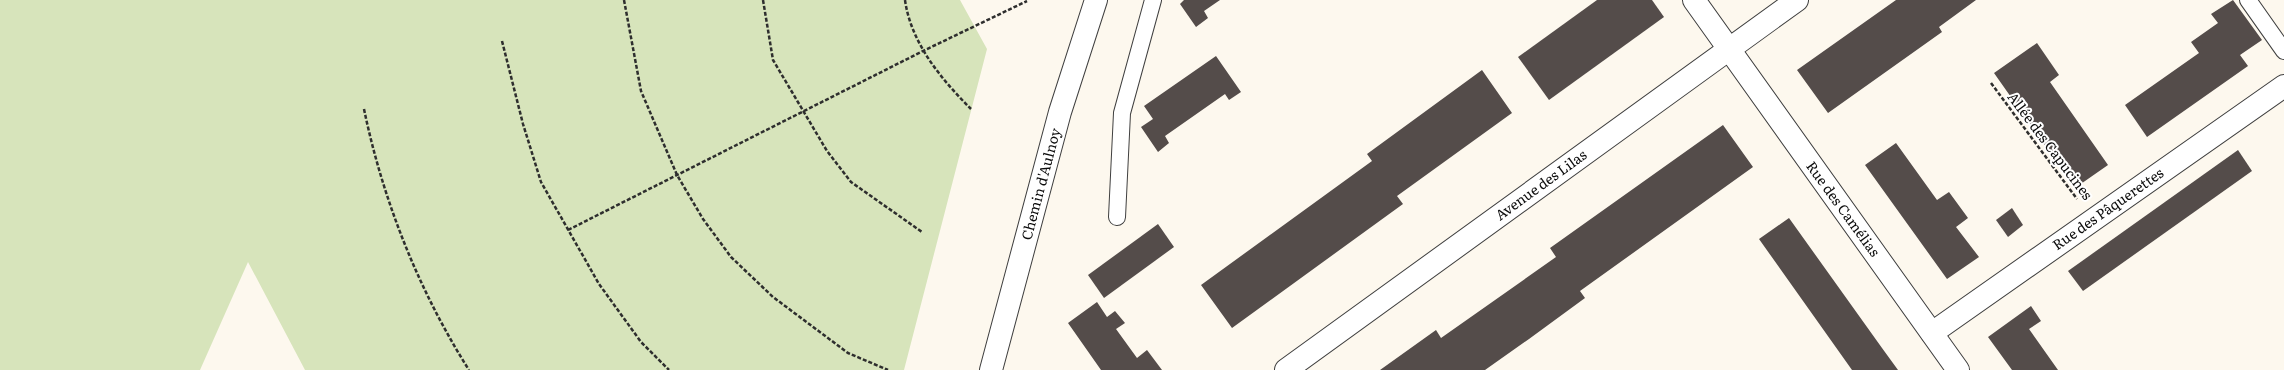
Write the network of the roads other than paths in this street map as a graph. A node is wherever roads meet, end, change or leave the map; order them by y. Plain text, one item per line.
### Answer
1 (1096, 0) edge
2 (1153, 0) edge
3 (1694, 0) edge
4 (1797, 0) edge
5 (2248, 0) edge
6 (1729, 49) junction
7 (2284, 52) edge
8 (2284, 86) edge
9 (1117, 217) dead end
10 (1932, 333) junction
11 (991, 370) edge
12 (1286, 370) edge
13 (1958, 370) edge

1 - 11 street, Chemin d'Aulnoy
2 - 9 lane
3 - 6 street, Rue des Camélias
4 - 6 street, Avenue des Lilas
5 - 7 lane
6 - 10 street, Rue des Camélias
6 - 12 street, Avenue des Lilas
8 - 10 street, Rue des Pâquerettes
10 - 13 street, Rue des Camélias

